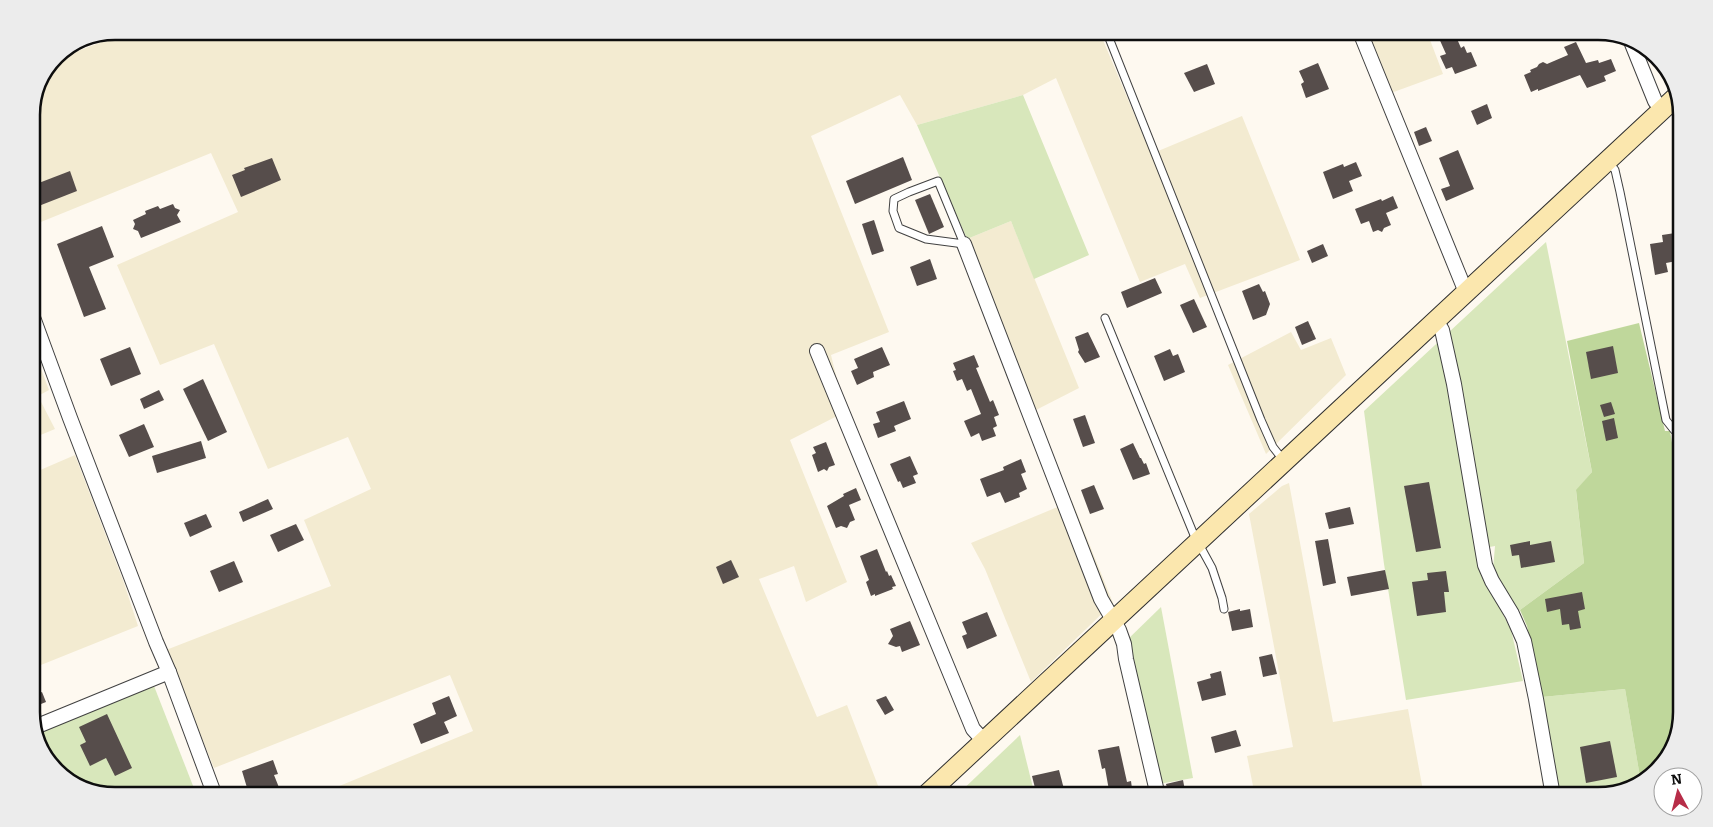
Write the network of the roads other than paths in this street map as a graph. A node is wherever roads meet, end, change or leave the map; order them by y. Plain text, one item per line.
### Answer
1 (1110, 40) edge
2 (1363, 40) edge
3 (1635, 50) edge
4 (1672, 101) edge
5 (1662, 110) junction
6 (1608, 160) junction
7 (964, 244) junction
8 (1467, 292) junction
9 (1105, 318) dead end
10 (1436, 320) junction
11 (40, 336) edge
12 (817, 351) dead end
13 (1673, 429) edge
14 (1284, 462) junction
15 (1197, 542) junction
16 (1224, 609) dead end
17 (1113, 621) junction
18 (169, 672) junction
19 (41, 725) edge
20 (984, 741) junction
21 (212, 787) edge
22 (934, 787) edge
23 (1156, 787) edge
24 (1551, 787) edge

1 - 14 lane
2 - 8 street
3 - 5 street
4 - 5 street
5 - 6 street
6 - 8 street
6 - 13 lane
7 - 7 lane
7 - 17 street
8 - 10 street
9 - 15 lane
10 - 14 street
10 - 24 street
11 - 18 street
12 - 20 street
14 - 15 street
15 - 16 lane
15 - 17 street
17 - 20 street
17 - 23 street
18 - 19 street
18 - 21 street
20 - 22 street

